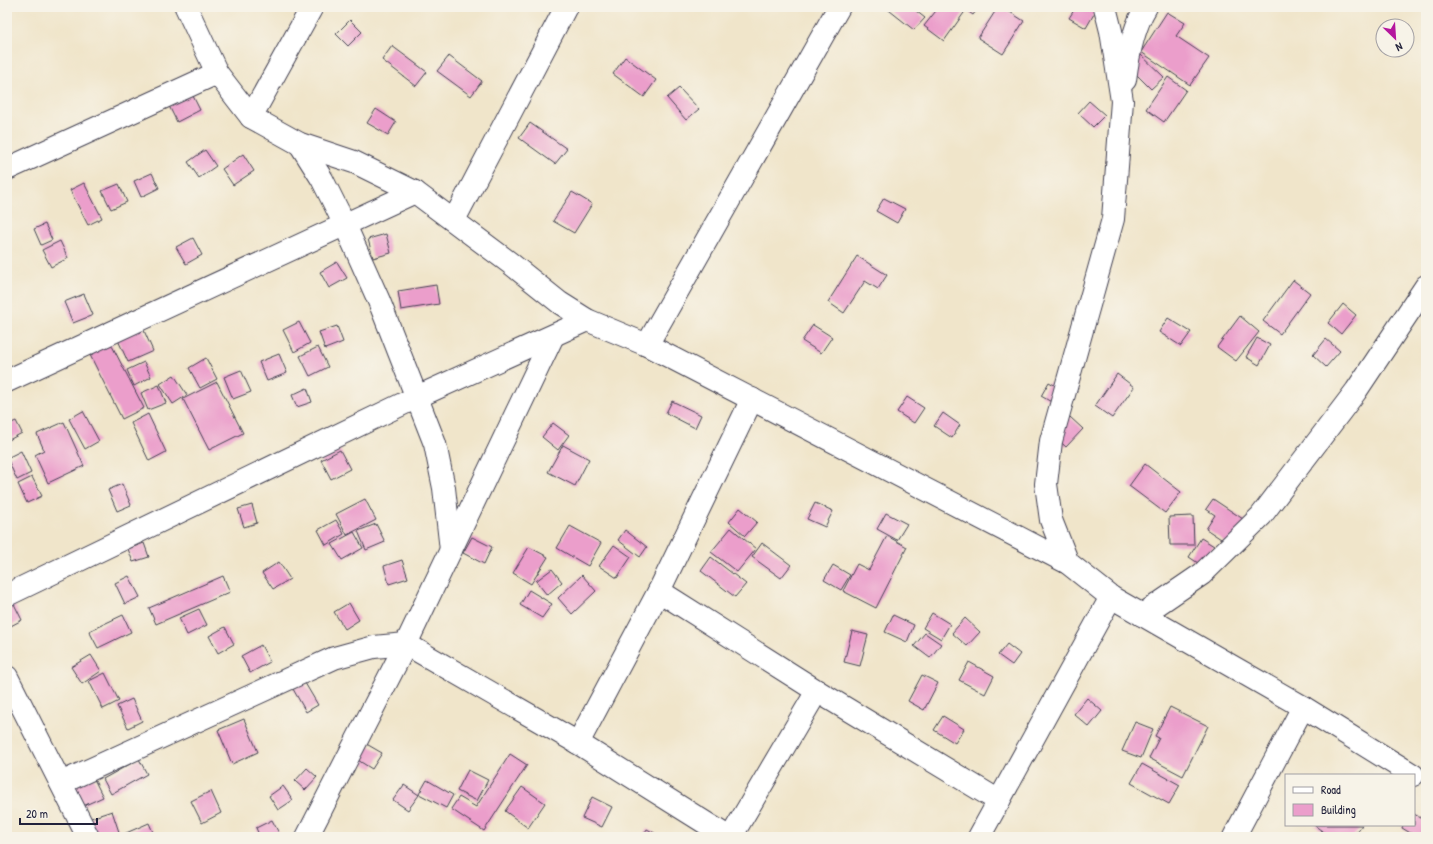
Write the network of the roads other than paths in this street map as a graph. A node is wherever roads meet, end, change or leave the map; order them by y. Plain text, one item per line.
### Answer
1 (186, 7) edge
2 (312, 7) edge
3 (566, 7) edge
4 (839, 7) edge
5 (1105, 7) edge
6 (1146, 7) edge
7 (217, 73) junction
8 (1122, 101) junction
9 (251, 117) junction
10 (300, 144) junction
11 (7, 169) edge
12 (415, 192) junction
13 (454, 220) junction
14 (345, 225) junction
15 (1426, 286) edge
16 (587, 320) junction
17 (553, 336) junction
18 (647, 345) junction
19 (7, 381) edge
20 (417, 396) junction
21 (752, 399) junction
22 (451, 550) junction
23 (1068, 563) junction
24 (659, 591) junction
25 (7, 595) edge
26 (1111, 597) junction
27 (1142, 615) junction
28 (406, 644) junction
29 (7, 677) edge
30 (817, 690) junction
31 (1303, 707) junction
32 (578, 743) junction
33 (1412, 774) edge
34 (1415, 776) edge
35 (1426, 783) edge
36 (61, 784) junction
37 (999, 801) junction
38 (88, 837) edge
39 (307, 837) edge
40 (728, 837) edge
41 (731, 837) edge
42 (979, 837) edge
43 (1234, 837) edge

1 - 7 street
2 - 9 street
3 - 13 street
4 - 18 street
5 - 8 street
6 - 8 street
7 - 9 street
7 - 11 street
8 - 23 street
9 - 10 street
10 - 12 street
10 - 14 street
12 - 13 street
12 - 14 street
13 - 16 street
14 - 19 street
14 - 20 street
15 - 27 street
16 - 17 street
16 - 18 street
17 - 20 street
17 - 22 street
18 - 21 street
20 - 22 street
20 - 25 street
21 - 23 street
21 - 24 street
22 - 28 street
23 - 26 street
24 - 30 street
24 - 32 street
26 - 27 street
26 - 37 street
27 - 31 street
28 - 32 street
28 - 36 street
28 - 39 street
29 - 36 street
30 - 37 street
30 - 41 street
31 - 33 street
31 - 43 street
32 - 40 street
34 - 35 street
36 - 38 street
37 - 42 street

